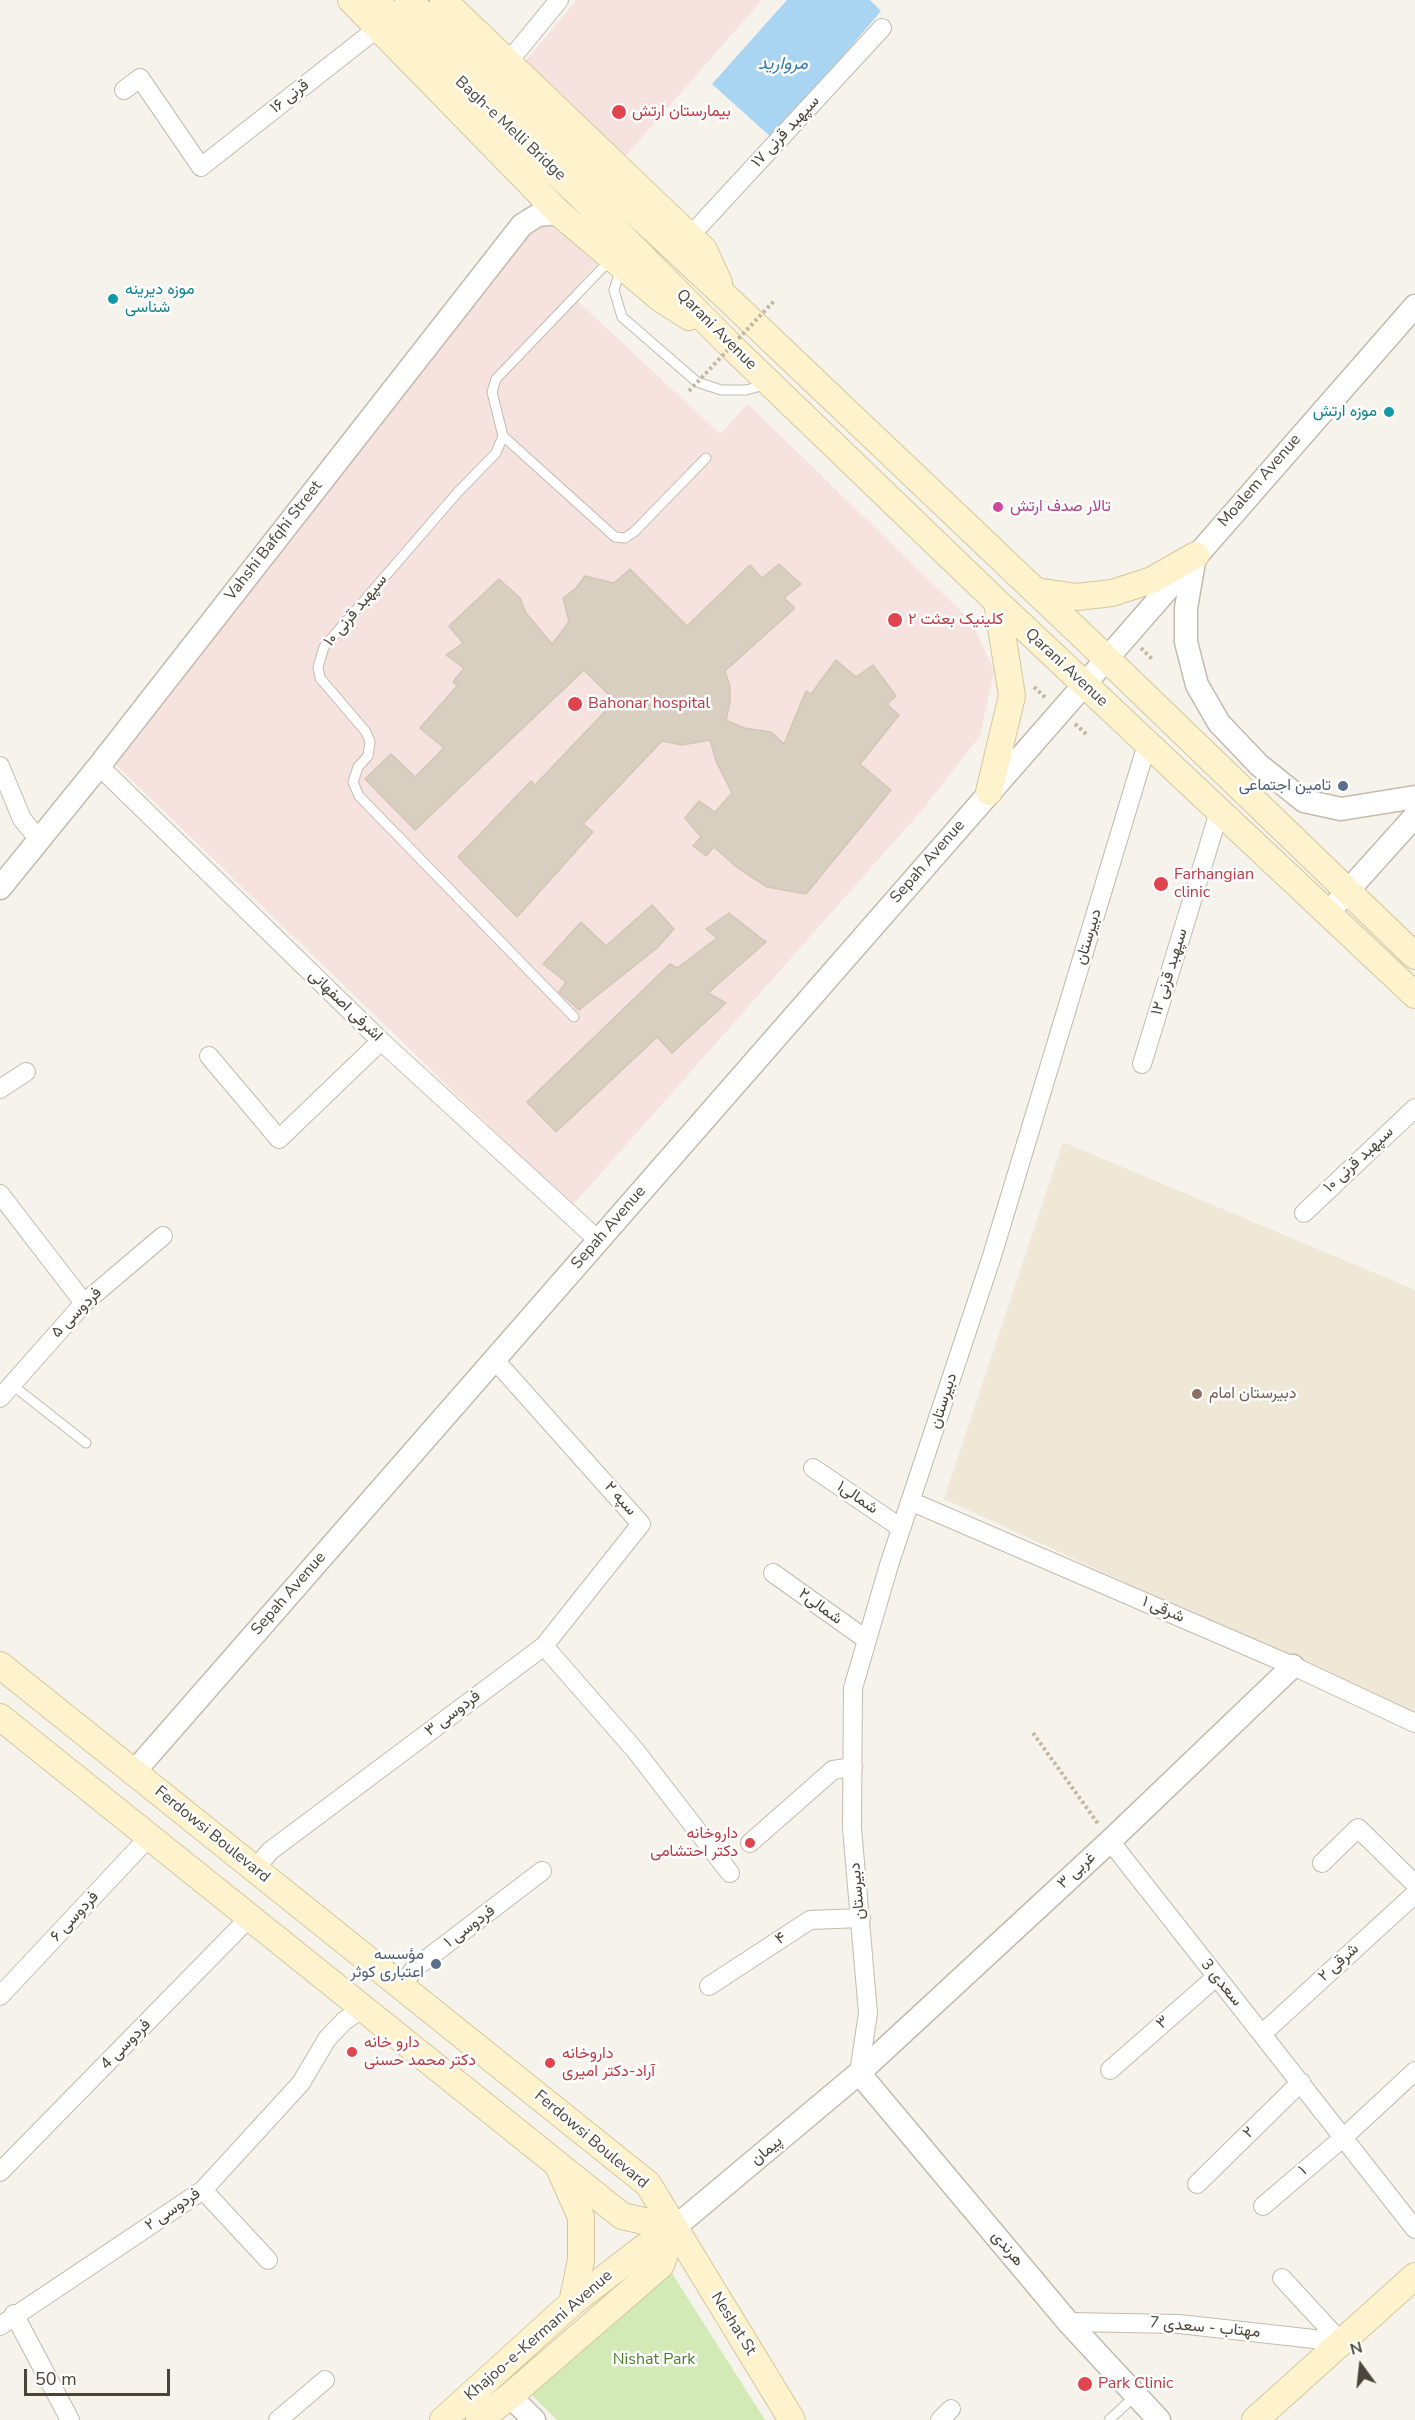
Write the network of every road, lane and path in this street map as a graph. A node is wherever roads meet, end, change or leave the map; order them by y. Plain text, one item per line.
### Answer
1 (351, 0) edge
2 (374, 0) edge
3 (408, 0) edge
4 (443, 0) edge
5 (559, 0) edge
6 (379, 27) junction
7 (882, 28) dead end
8 (509, 61) junction
9 (124, 90) dead end
10 (559, 213) junction
11 (678, 238) junction
12 (626, 261) junction
13 (775, 300) dead end
14 (1415, 306) edge
15 (753, 323) junction
16 (727, 342) junction
17 (698, 382) junction
18 (770, 384) junction
19 (689, 391) dead end
20 (503, 436) junction
21 (706, 458) dead end
22 (1196, 555) junction
23 (1036, 591) junction
24 (997, 602) junction
25 (1106, 658) junction
26 (1083, 684) junction
27 (1147, 744) junction
28 (0, 766) edge
29 (99, 766) junction
30 (989, 792) junction
31 (1415, 797) edge
32 (1219, 812) junction
33 (1415, 816) edge
34 (39, 840) junction
35 (0, 888) edge
36 (1348, 890) junction
37 (1328, 913) junction
38 (1415, 956) edge
39 (1415, 995) edge
40 (573, 1017) dead end
41 (381, 1041) junction
42 (209, 1056) dead end
43 (1142, 1064) dead end
44 (26, 1072) dead end
45 (0, 1089) edge
46 (1415, 1108) edge
47 (0, 1194) edge
48 (1304, 1213) dead end
49 (163, 1236) dead end
50 (598, 1240) junction
51 (84, 1303) junction
52 (494, 1359) junction
53 (5, 1391) edge
54 (86, 1443) dead end
55 (813, 1468) dead end
56 (910, 1501) junction
57 (901, 1528) junction
58 (773, 1573) dead end
59 (867, 1640) junction
60 (544, 1646) junction
61 (0, 1665) edge
62 (1293, 1666) junction
63 (0, 1717) edge
64 (1415, 1723) edge
65 (1033, 1733) dead end
66 (853, 1767) junction
67 (134, 1772) junction
68 (107, 1803) junction
69 (149, 1836) junction
70 (1110, 1841) junction
71 (750, 1843) dead end
72 (1322, 1863) dead end
73 (255, 1869) junction
74 (543, 1871) dead end
75 (730, 1873) dead end
76 (1415, 1884) edge
77 (1415, 1894) edge
78 (250, 1917) junction
79 (861, 1918) junction
80 (1216, 1977) junction
81 (401, 1986) junction
82 (709, 1986) dead end
83 (0, 1996) edge
84 (363, 2008) junction
85 (1263, 2033) junction
86 (1110, 2070) dead end
87 (1415, 2071) edge
88 (859, 2073) junction
89 (1302, 2082) junction
90 (1344, 2137) junction
91 (555, 2162) junction
92 (0, 2172) edge
93 (1197, 2184) dead end
94 (203, 2190) junction
95 (1263, 2206) dead end
96 (674, 2228) junction
97 (1415, 2229) edge
98 (268, 2260) dead end
99 (1415, 2276) edge
100 (1282, 2278) dead end
101 (1403, 2297) edge
102 (572, 2302) junction
103 (7, 2320) edge
104 (1068, 2322) junction
105 (1341, 2342) junction
106 (325, 2380) dead end
107 (1136, 2395) junction
108 (510, 2396) junction
109 (66, 2418) edge
110 (278, 2420) edge
111 (443, 2420) edge
112 (479, 2420) edge
113 (534, 2420) edge
114 (792, 2420) edge
115 (1109, 2420) edge
116 (1159, 2420) edge
117 (1255, 2420) edge

1 - 6 main road
2 - 12 main road, Bagh-e Melli Bridge
3 - 11 main road, Bagh-e Melli Bridge
4 - 8 main road
5 - 8 street
6 - 9 street, قرنی ۱۶
6 - 10 main road
7 - 11 street, سپهبد قرنی ۱۷
8 - 11 main road
10 - 12 main road
10 - 29 street, Vahshi Bafqhi Street
11 - 15 main road, Qarani Avenue
12 - 16 main road, Qarani Avenue
12 - 17 lane
12 - 20 lane
13 - 15 path, bridge
14 - 22 street, Moalem Avenue
15 - 16 path, bridge
15 - 23 main road, Qarani Avenue
16 - 17 path, bridge
16 - 18 main road, Qarani Avenue
17 - 18 lane
17 - 19 path, bridge
18 - 24 main road, Qarani Avenue
20 - 21 lane
20 - 40 lane, سپهبد قرنی ۱۰
22 - 23 main road
22 - 25 street, Moalem Avenue
22 - 31 street
23 - 25 main road, Qarani Avenue
24 - 26 main road, Qarani Avenue
24 - 30 main road
25 - 26 street, Moalem Avenue
25 - 36 main road, Qarani Avenue
26 - 27 main road, Qarani Avenue
26 - 30 street, Sepah Avenue
27 - 32 main road, Qarani Avenue
27 - 56 street, دبیرستان
28 - 34 street
29 - 34 street, Vahshi Bafqhi Street
29 - 41 street, اشرفی اصفهانی
30 - 50 street, Sepah Avenue
32 - 37 main road, Qarani Avenue
32 - 43 street, سپهبد قرنی ۱۲
33 - 36 street
34 - 35 street, Vahshi Bafqhi Street
36 - 37 street
36 - 38 main road, Qarani Avenue
37 - 39 main road, Qarani Avenue
41 - 42 street
41 - 50 street, اشرفی اصفهانی
44 - 45 street
46 - 48 street, سپهبد قرنی ۱۰
47 - 51 street
49 - 51 street, فردوسی ۵
50 - 52 street, Sepah Avenue
51 - 53 street, فردوسی ۵
52 - 60 street, سپه ۲
52 - 67 street, Sepah Avenue
53 - 54 lane
55 - 57 street, شمالی۱
56 - 57 street, دبیرستان
56 - 62 street, شرقی ۱
57 - 59 street, دبیرستان
58 - 59 street, شمالی۲
59 - 66 street, دبیرستان
60 - 73 street, فردوسی ۳
60 - 75 street
61 - 67 main road, Ferdowsi Boulevard
62 - 64 street, شرقی ۱
62 - 70 street, ۳ غربی
63 - 68 main road
65 - 70 path
66 - 71 street
66 - 79 street, دبیرستان
67 - 68 main road
67 - 73 main road, Ferdowsi Boulevard
68 - 69 main road
69 - 78 main road
69 - 83 street, فردوسی ۶
70 - 80 street, سعدی 3
70 - 88 street, ۳ غربی
72 - 76 street
73 - 81 main road, Ferdowsi Boulevard
74 - 81 street, فردوسی ۱
77 - 85 street, شرقی ۲
78 - 84 main road
78 - 92 street, فردوسی 4
79 - 82 street, ۴
79 - 88 street, دبیرستان
80 - 85 street, سعدی 3
80 - 86 street, ۳
81 - 96 main road, Ferdowsi Boulevard
84 - 91 main road
84 - 94 street, فردوسی ۲
85 - 89 street, سعدی 3
87 - 90 street, ۱
88 - 96 street, پیمان
88 - 104 street, هرندی
89 - 90 street, سعدی 3
89 - 93 street, ۲
90 - 95 street, ۱
90 - 97 street, سعدی 3
91 - 96 main road
91 - 102 main road
94 - 98 street
94 - 103 street, فردوسی ۲
96 - 102 main road, Khajoo-e-Kermani Avenue
96 - 108 main road, Khajoo-e-Kermani Avenue
96 - 114 main road, Neshat St
99 - 101 main road
100 - 105 street
101 - 105 main road
102 - 111 main road, Khajoo-e-Kermani Avenue
103 - 109 street
104 - 105 street, مهتاب - سعدی 7
104 - 107 street, هرندی
105 - 117 main road
106 - 110 street
107 - 115 lane
107 - 116 street, هرندی
108 - 112 main road, Khajoo-e-Kermani Avenue
108 - 113 street

